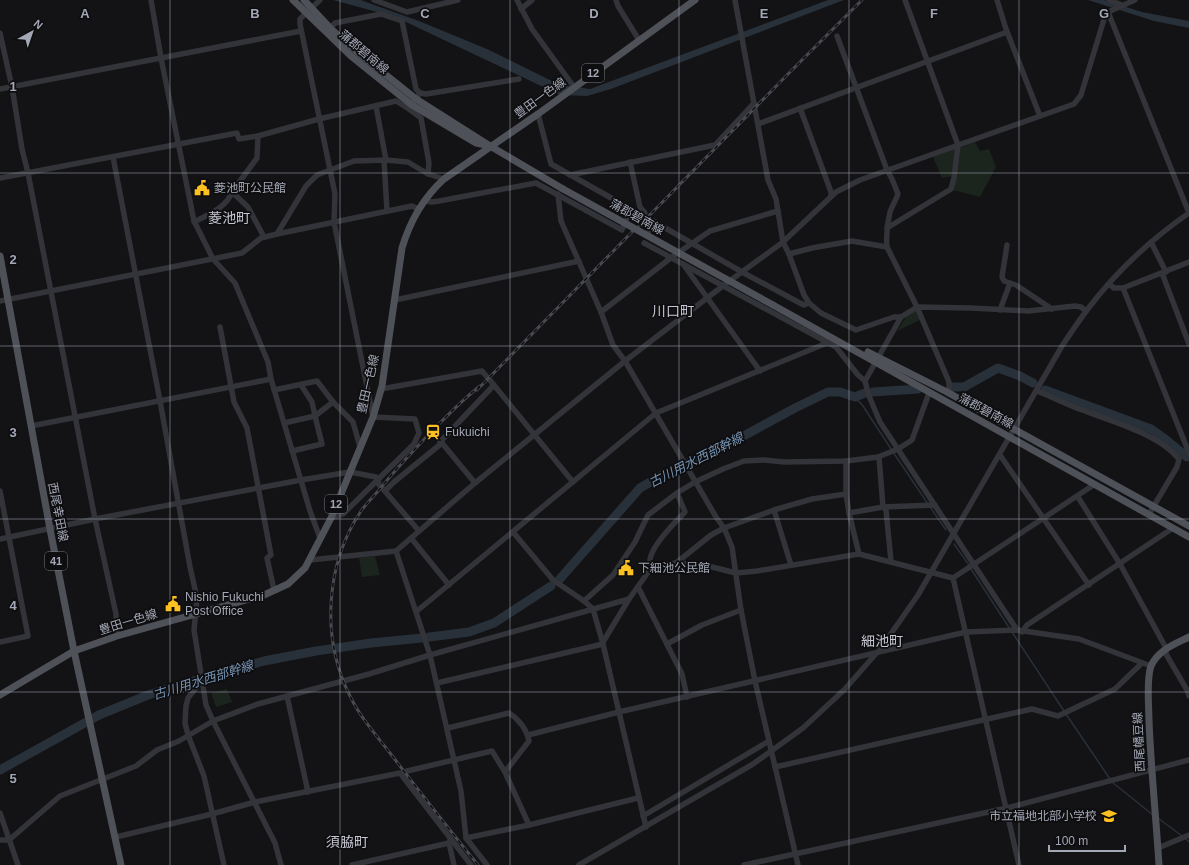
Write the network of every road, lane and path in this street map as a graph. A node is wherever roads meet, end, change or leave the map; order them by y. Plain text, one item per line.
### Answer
1 (151, 0) edge
2 (293, 0) edge
3 (304, 0) edge
4 (320, 0) edge
5 (374, 0) edge
6 (458, 0) edge
7 (517, 0) edge
8 (532, 0) edge
9 (616, 0) edge
10 (695, 0) edge
11 (735, 0) edge
12 (905, 0) edge
13 (997, 0) edge
14 (1109, 0) edge
15 (1135, 0) edge
16 (1122, 5) junction
17 (521, 9) junction
18 (309, 11) junction
19 (1110, 11) junction
20 (330, 28) junction
21 (301, 31) junction
22 (1007, 32) junction
23 (0, 33) edge
24 (837, 36) dead end
25 (639, 40) junction
26 (161, 58) junction
27 (928, 62) junction
28 (519, 79) dead end
29 (12, 87) junction
30 (574, 87) junction
31 (856, 87) junction
32 (0, 90) edge
33 (414, 101) junction
34 (754, 103) junction
35 (376, 106) junction
36 (800, 108) junction
37 (538, 114) junction
38 (1040, 116) junction
39 (318, 119) junction
40 (758, 124) junction
41 (258, 136) junction
42 (179, 143) junction
43 (958, 145) junction
44 (490, 146) junction
45 (113, 157) junction
46 (385, 160) junction
47 (630, 162) junction
48 (330, 170) junction
49 (887, 170) junction
50 (28, 173) junction
51 (428, 174) junction
52 (570, 175) junction
53 (0, 178) edge
54 (444, 179) junction
55 (232, 192) junction
56 (558, 194) junction
57 (831, 196) junction
58 (424, 201) junction
59 (418, 209) junction
60 (631, 209) junction
61 (387, 211) junction
62 (778, 212) junction
63 (1189, 213) edge
64 (194, 222) junction
65 (334, 222) junction
66 (887, 228) junction
67 (649, 231) dead end
68 (277, 234) junction
69 (264, 237) junction
70 (644, 242) dead end
71 (783, 242) junction
72 (1151, 242) junction
73 (692, 244) junction
74 (1007, 245) dead end
75 (887, 247) junction
76 (789, 254) junction
77 (0, 256) edge
78 (672, 257) junction
79 (213, 259) junction
80 (579, 262) junction
81 (681, 262) junction
82 (1189, 262) edge
83 (742, 272) junction
84 (1164, 273) junction
85 (136, 274) junction
86 (1010, 283) junction
87 (1109, 284) junction
88 (724, 285) junction
89 (1123, 288) junction
90 (51, 290) junction
91 (707, 298) junction
92 (8, 299) junction
93 (395, 300) junction
94 (0, 301) edge
95 (809, 303) junction
96 (917, 307) junction
97 (1052, 309) junction
98 (1000, 310) junction
99 (1086, 311) junction
100 (601, 312) junction
101 (901, 317) junction
102 (220, 327) dead end
103 (827, 343) junction
104 (1189, 344) edge
105 (877, 360) junction
106 (625, 361) junction
107 (760, 371) junction
108 (271, 379) junction
109 (865, 380) junction
110 (301, 385) junction
111 (494, 385) junction
112 (232, 387) junction
113 (381, 389) junction
114 (274, 390) junction
115 (1036, 391) junction
116 (948, 392) junction
117 (929, 393) junction
118 (160, 401) junction
119 (334, 402) junction
120 (656, 413) junction
121 (315, 416) junction
122 (373, 417) junction
123 (76, 418) junction
124 (284, 423) junction
125 (31, 426) junction
126 (1014, 429) junction
127 (534, 435) junction
128 (1010, 436) junction
129 (442, 444) junction
130 (360, 447) junction
131 (897, 449) junction
132 (292, 451) junction
133 (1000, 454) junction
134 (1189, 454) edge
135 (879, 457) junction
136 (846, 461) junction
137 (350, 472) junction
138 (301, 480) junction
139 (573, 482) junction
140 (695, 482) junction
141 (474, 483) junction
142 (1095, 484) junction
143 (381, 486) junction
144 (259, 488) junction
145 (0, 490) edge
146 (677, 493) junction
147 (846, 494) junction
148 (1078, 497) junction
149 (179, 504) junction
150 (934, 505) junction
151 (883, 507) junction
152 (1153, 507) junction
153 (774, 510) junction
154 (849, 513) junction
155 (1149, 514) junction
156 (331, 518) junction
157 (1044, 518) junction
158 (95, 519) junction
159 (1189, 526) edge
160 (724, 528) junction
161 (1173, 528) junction
162 (50, 529) junction
163 (419, 531) junction
164 (513, 532) junction
165 (954, 533) junction
166 (1189, 537) edge
167 (9, 538) junction
168 (320, 538) junction
169 (411, 538) junction
170 (0, 539) edge
171 (396, 551) junction
172 (859, 554) junction
173 (310, 560) junction
174 (891, 561) junction
175 (676, 563) junction
176 (1120, 564) junction
177 (791, 565) junction
178 (972, 566) junction
179 (651, 569) junction
180 (931, 572) junction
181 (736, 573) junction
182 (954, 578) junction
183 (449, 585) junction
184 (1089, 585) junction
185 (638, 587) junction
186 (274, 590) junction
187 (629, 599) junction
188 (584, 601) junction
189 (593, 609) junction
190 (741, 610) junction
191 (417, 611) junction
192 (194, 614) junction
193 (1018, 631) junction
194 (966, 632) junction
195 (117, 636) junction
196 (1189, 637) edge
197 (0, 642) edge
198 (603, 643) junction
199 (668, 644) junction
200 (1166, 648) junction
201 (74, 651) junction
202 (877, 653) junction
203 (430, 655) junction
204 (1142, 663) junction
205 (1151, 666) junction
206 (202, 680) junction
207 (755, 681) junction
208 (437, 684) junction
209 (0, 695) edge
210 (287, 696) junction
211 (1189, 696) edge
212 (687, 697) junction
213 (619, 712) junction
214 (986, 720) junction
215 (212, 721) junction
216 (448, 728) junction
217 (188, 735) junction
218 (528, 735) junction
219 (769, 741) junction
220 (771, 752) junction
221 (1189, 760) edge
222 (454, 761) junction
223 (775, 767) junction
224 (1151, 770) junction
225 (407, 771) dead end
226 (505, 772) junction
227 (104, 780) junction
228 (308, 792) junction
229 (638, 798) junction
230 (255, 802) junction
231 (1006, 808) junction
232 (0, 813) edge
233 (212, 814) junction
234 (643, 816) junction
235 (529, 825) junction
236 (646, 826) junction
237 (1188, 835) edge
238 (116, 837) junction
239 (466, 838) junction
240 (0, 840) edge
241 (9, 840) junction
242 (450, 841) junction
243 (1158, 848) junction
244 (796, 853) junction
245 (18, 865) edge
246 (121, 865) edge
247 (224, 865) edge
248 (281, 865) edge
249 (352, 865) edge
250 (454, 865) edge
251 (471, 865) edge
252 (487, 865) edge
253 (578, 865) edge
254 (744, 865) edge
255 (798, 865) edge
256 (1019, 865) edge
257 (1159, 865) edge

1 - 26 street
2 - 18 main road, 蒲郡碧南線
3 - 18 main road, 蒲郡碧南線
4 - 18 street
5 - 6 street
7 - 17 street
8 - 17 street
9 - 25 street
10 - 25 main road, 豊田一色線 / 12
11 - 34 street
12 - 27 street
13 - 22 street
14 - 16 street
15 - 16 street
16 - 19 street
17 - 30 street
18 - 20 main road, 蒲郡碧南線
18 - 21 street
18 - 33 main road, 蒲郡碧南線
19 - 38 street
19 - 63 street
20 - 33 main road, 蒲郡碧南線
20 - 33 street
21 - 26 street
21 - 39 street
22 - 27 street
22 - 38 street
23 - 29 street
24 - 31 street
25 - 30 main road, 豊田一色線 / 12
26 - 29 street
26 - 42 street
27 - 31 street
27 - 43 street
28 - 33 street
29 - 32 street
29 - 50 street
30 - 37 main road, 豊田一色線 / 12
31 - 36 street
31 - 49 street
33 - 35 street
33 - 44 main road, 蒲郡碧南線
33 - 51 street
34 - 40 street
34 - 47 street
35 - 39 street
35 - 46 street
36 - 40 street
36 - 57 street
37 - 44 main road, 豊田一色線 / 12
37 - 52 street
38 - 43 street
39 - 41 street
39 - 48 street
40 - 62 street
41 - 42 street
41 - 55 street
42 - 45 street
42 - 64 street
43 - 49 street
43 - 66 street
44 - 54 main road, 豊田一色線 / 12
44 - 105 main road, 蒲郡碧南線, bridge
45 - 50 street
45 - 85 street
46 - 48 street
46 - 51 street
46 - 61 street
47 - 52 street
47 - 60 street
48 - 65 street
48 - 68 street
49 - 57 street
49 - 66 street
50 - 53 street
50 - 90 street
51 - 54 street
52 - 60 street
54 - 58 main road, 豊田一色線 / 12
55 - 64 street
55 - 69 street
56 - 58 street
56 - 60 street
56 - 80 street
57 - 71 street
58 - 59 main road, 豊田一色線 / 12
59 - 61 street
59 - 93 main road, 豊田一色線 / 12
61 - 65 street
62 - 71 street
62 - 73 street
63 - 72 street
64 - 79 street
65 - 68 street
65 - 122 street
66 - 75 street
67 - 73 street
68 - 69 street
69 - 79 street
70 - 78 street
71 - 76 street
71 - 83 street
72 - 84 street
72 - 87 street
73 - 78 street
73 - 83 street
74 - 86 street
75 - 76 street
75 - 96 street
76 - 95 street
77 - 92 main road, 西尾幸田線 / 41
78 - 81 street
78 - 100 street
79 - 85 street
79 - 108 street
80 - 93 street
80 - 100 street
81 - 88 street
81 - 91 street
82 - 84 street
83 - 88 street
83 - 95 street
84 - 89 street
84 - 104 street
85 - 90 street
85 - 118 street
86 - 97 street
86 - 98 street
87 - 89 street
87 - 99 street
88 - 91 street
88 - 103 street
89 - 134 street
90 - 92 street
90 - 123 street
91 - 106 street
91 - 107 street
92 - 94 street
92 - 125 main road, 西尾幸田線 / 41
93 - 113 main road, 豊田一色線 / 12
95 - 101 street
96 - 98 street
96 - 101 street
96 - 116 street
97 - 98 street
97 - 99 street
99 - 115 street
100 - 106 street
101 - 105 street
102 - 112 street
103 - 107 street
103 - 109 street
105 - 109 street
105 - 116 main road, 蒲郡碧南線
105 - 117 main road, 蒲郡碧南線
106 - 120 street
106 - 127 street
107 - 120 street
108 - 112 street
108 - 114 street
109 - 131 street
110 - 114 street
110 - 119 street
110 - 121 street
111 - 113 street
111 - 127 street
111 - 129 street
112 - 118 street
112 - 144 street
113 - 122 main road, 豊田一色線 / 12
114 - 124 street
115 - 126 street
115 - 152 street
116 - 126 main road, 蒲郡碧南線
117 - 128 main road, 蒲郡碧南線
117 - 131 street
118 - 123 street
118 - 149 street
119 - 121 street
119 - 130 street
120 - 139 street
120 - 140 street
121 - 124 street
121 - 132 street
122 - 130 main road, 豊田一色線 / 12
122 - 143 street
123 - 125 street
123 - 158 street
124 - 132 street
125 - 162 main road, 西尾幸田線 / 41
126 - 128 street
126 - 152 main road, 蒲郡碧南線
127 - 139 street
127 - 141 street
128 - 133 street
128 - 142 main road, 蒲郡碧南線
129 - 141 street
129 - 143 street
130 - 137 main road, 豊田一色線 / 12
131 - 135 street
131 - 150 street
132 - 138 street
133 - 157 street
133 - 165 street
135 - 136 street
135 - 151 street
136 - 140 street
136 - 147 street
137 - 138 street
137 - 143 street
137 - 156 main road, 豊田一色線 / 12
138 - 144 street
138 - 168 street
139 - 164 street
140 - 146 street
140 - 160 street
141 - 163 street
142 - 148 street
142 - 155 main road, 蒲郡碧南線
143 - 156 street
143 - 163 street
144 - 149 street
144 - 186 street
145 - 167 street
146 - 179 street
146 - 188 street
147 - 153 street
147 - 154 street
148 - 157 street
148 - 176 street
149 - 158 street
149 - 192 street
150 - 151 street
150 - 165 street
151 - 154 street
151 - 174 street
152 - 155 street
152 - 159 main road, 蒲郡碧南線
153 - 160 street
153 - 177 street
154 - 172 street
155 - 161 main road, 蒲郡碧南線
156 - 168 main road, 豊田一色線 / 12
157 - 178 street
157 - 184 street
158 - 162 street
158 - 195 street
160 - 175 street
160 - 181 street
161 - 166 main road, 蒲郡碧南線
161 - 176 street
162 - 167 street
162 - 201 main road, 西尾幸田線 / 41
163 - 169 street
164 - 183 street
164 - 188 street
165 - 178 street
165 - 180 street
167 - 170 street
167 - 197 street
168 - 173 main road, 豊田一色線 / 12
169 - 171 street
169 - 183 street
171 - 173 street
171 - 191 street
172 - 174 street
172 - 177 street
173 - 186 main road, 豊田一色線 / 12
174 - 180 street
175 - 179 street
175 - 181 street
176 - 184 street
176 - 200 street
177 - 181 street
178 - 182 street
178 - 193 street
179 - 185 street
180 - 182 street
180 - 202 street
181 - 190 street
182 - 194 street
183 - 191 street
184 - 193 street
185 - 187 street
185 - 199 street
186 - 192 main road, 豊田一色線 / 12
187 - 189 street
187 - 198 street
188 - 189 street
189 - 198 street
189 - 203 street
190 - 199 street
190 - 207 street
191 - 203 street
192 - 195 main road, 豊田一色線 / 12
192 - 206 street
193 - 194 street
193 - 204 street
194 - 202 street
194 - 214 street
195 - 201 main road, 豊田一色線 / 12
196 - 200 main road
198 - 208 street
198 - 213 street
199 - 212 street
200 - 205 main road
200 - 211 street
201 - 209 main road, 豊田一色線 / 12
201 - 227 main road, 西尾幸田線 / 41
202 - 207 street
202 - 220 street
203 - 208 street
203 - 210 street
204 - 205 street
204 - 214 street
205 - 224 main road, 西尾幡豆線
206 - 215 street
206 - 217 street
207 - 212 street
207 - 219 street
208 - 216 street
210 - 215 street
210 - 228 street
212 - 213 street
213 - 218 street
213 - 229 street
214 - 223 street
214 - 231 street
215 - 217 street
215 - 230 street
216 - 218 street
216 - 222 street
217 - 227 street
217 - 233 street
218 - 226 street
219 - 220 street
219 - 234 street
220 - 223 street
220 - 236 street
221 - 224 street
222 - 225 street
222 - 226 street
222 - 239 street
223 - 244 street
224 - 231 street
224 - 243 main road, 西尾幡豆線
226 - 235 street
227 - 238 main road, 西尾幸田線 / 41
227 - 241 street
228 - 230 street
228 - 242 street
229 - 234 street
229 - 235 street
230 - 233 street
230 - 248 street
231 - 244 street
231 - 256 street
232 - 241 street
233 - 238 street
233 - 247 street
234 - 236 street
235 - 239 street
236 - 253 street
237 - 243 street
238 - 246 main road, 西尾幸田線 / 41
239 - 252 street
240 - 241 street
241 - 245 street
242 - 249 street
242 - 250 street
242 - 251 street
243 - 257 main road, 西尾幡豆線
244 - 254 street
244 - 255 street

